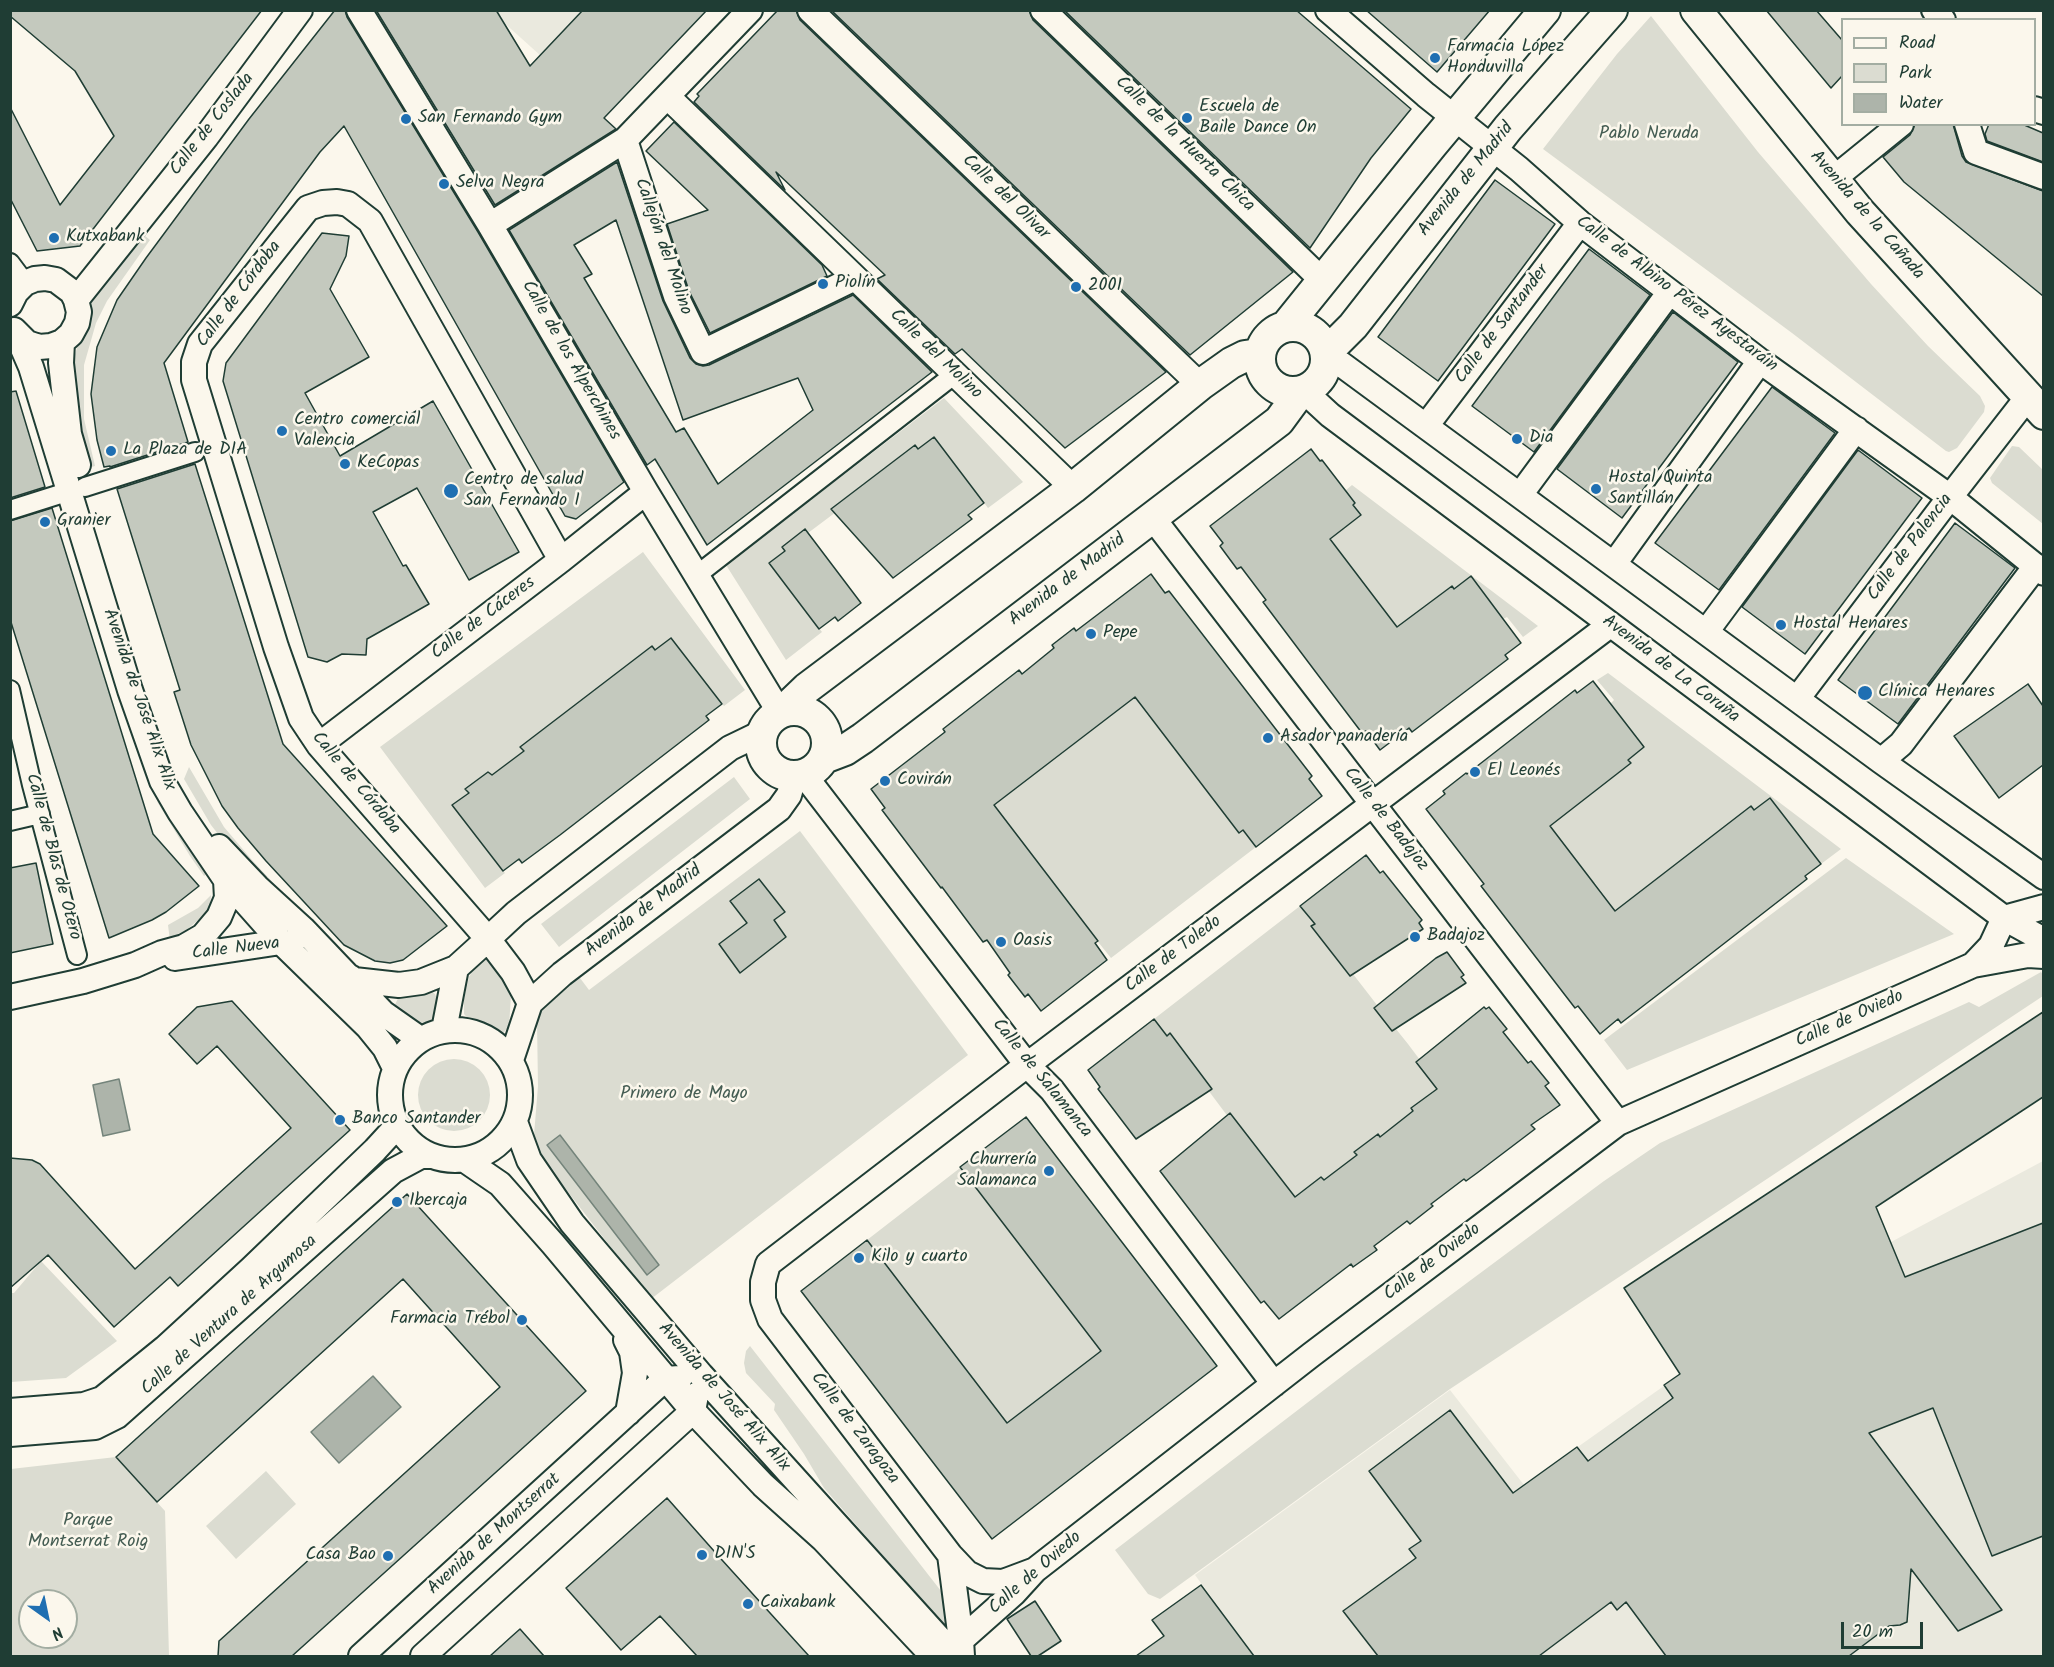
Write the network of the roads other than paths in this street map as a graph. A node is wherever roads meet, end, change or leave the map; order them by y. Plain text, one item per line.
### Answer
1 (300, 10) edge
2 (359, 10) edge
3 (750, 10) edge
4 (810, 10) edge
5 (1043, 10) edge
6 (1328, 10) edge
7 (1545, 10) edge
8 (1612, 10) edge
9 (1696, 10) edge
10 (668, 97) junction
11 (1455, 117) junction
12 (1899, 126) edge
13 (1968, 126) edge
14 (625, 140) junction
15 (1492, 147) junction
16 (2043, 177) edge
17 (1832, 180) junction
18 (1580, 223) junction
19 (490, 225) junction
20 (125, 238) junction
21 (10, 262) edge
22 (855, 278) junction
23 (56, 280) junction
24 (1323, 281) junction
25 (16, 292) edge
26 (1669, 293) junction
27 (76, 300) junction
28 (1286, 326) junction
29 (14, 328) edge
30 (62, 342) junction
31 (1259, 354) junction
32 (1326, 354) junction
33 (1760, 361) junction
34 (955, 374) junction
35 (1200, 385) junction
36 (1302, 391) junction
37 (2035, 406) edge
38 (1426, 426) junction
39 (1856, 429) junction
40 (195, 452) dead end
41 (1072, 488) junction
42 (77, 489) junction
43 (646, 492) junction
44 (1520, 495) junction
45 (1950, 497) junction
46 (10, 510) edge
47 (1152, 517) junction
48 (561, 560) junction
49 (1614, 564) junction
50 (2040, 570) edge
51 (697, 575) junction
52 (1610, 625) junction
53 (1706, 632) junction
54 (10, 690) edge
55 (1797, 699) junction
56 (774, 719) junction
57 (319, 745) junction
58 (1881, 761) junction
59 (808, 770) junction
60 (1373, 805) junction
61 (40, 814) junction
62 (10, 821) edge
63 (2043, 877) edge
64 (226, 880) junction
65 (2043, 907) edge
66 (2004, 918) junction
67 (488, 939) junction
68 (2043, 940) edge
69 (281, 942) junction
70 (77, 955) dead end
71 (2043, 956) edge
72 (135, 965) junction
73 (1973, 965) junction
74 (456, 968) junction
75 (342, 969) junction
76 (10, 997) edge
77 (530, 1003) junction
78 (444, 1030) junction
79 (420, 1039) junction
80 (511, 1060) junction
81 (1027, 1065) junction
82 (395, 1068) junction
83 (515, 1122) junction
84 (1618, 1123) junction
85 (397, 1126) junction
86 (431, 1156) junction
87 (465, 1160) junction
88 (763, 1300) joint
89 (615, 1318) junction
90 (701, 1375) junction
91 (665, 1379) junction
92 (1274, 1384) junction
93 (10, 1411) edge
94 (693, 1411) junction
95 (628, 1413) junction
96 (10, 1434) edge
97 (665, 1437) junction
98 (721, 1441) junction
99 (950, 1555) junction
100 (1035, 1570) junction
101 (903, 1625) junction
102 (959, 1651) edge
103 (361, 1656) edge
104 (423, 1656) edge
105 (908, 1656) edge
106 (933, 1656) edge

1 - 20 street, Calle de Coslada
2 - 19 street, Calle de los Alperchines
3 - 10 street
4 - 35 street, Calle del Olivar
5 - 24 street, Calle de la Huerta Chica
6 - 11 street, Calle de Albino Pérez Ayestaráin
7 - 11 street
8 - 15 street, Avenida de Madrid
9 - 17 street, Avenida de la Cañada
10 - 14 street
10 - 22 street, Calle del Molino
11 - 15 street, Calle de Albino Pérez Ayestaráin
11 - 24 street
12 - 17 street
13 - 16 street
14 - 19 street
14 - 22 street, Callejón del Molino
15 - 18 street, Calle de Albino Pérez Ayestaráin
15 - 32 street, Avenida de Madrid
17 - 37 street, Avenida de la Cañada
18 - 26 street, Calle de Albino Pérez Ayestaráin
18 - 38 street, Calle de Santander
19 - 43 street, Calle de los Alperchines
20 - 23 street, Calle de Coslada
20 - 27 street, Calle de Coslada
21 - 25 street
22 - 34 street, Calle del Molino
23 - 25 street, Calle de Coslada
23 - 27 street
24 - 28 street
26 - 33 street, Calle de Albino Pérez Ayestaráin
26 - 44 street
27 - 30 street
28 - 31 street
28 - 32 street
29 - 30 street
29 - 42 street, Avenida de José Alix Alix
30 - 42 street, Avenida de José Alix Alix
31 - 35 street
31 - 36 street
32 - 36 street
32 - 38 street
33 - 39 street, Calle de Albino Pérez Ayestaráin
33 - 49 street
34 - 41 street, Calle del Molino
34 - 51 street
35 - 41 street
36 - 47 street, Avenida de Madrid
36 - 52 street, Avenida de La Coruña
37 - 45 street, Calle de Palencia
38 - 44 street
39 - 45 street, Calle de Albino Pérez Ayestaráin
39 - 53 street
40 - 42 street
41 - 56 street
42 - 46 street
42 - 64 street, Avenida de José Alix Alix
42 - 75 street, Avenida de José Alix Alix
43 - 48 street, Calle de Cáceres
43 - 51 street, Calle de los Alperchines
44 - 49 street
45 - 50 street, Calle de Albino Pérez Ayestaráin
45 - 55 street, Calle de Palencia
47 - 59 street, Avenida de Madrid
47 - 60 street, Calle de Badajoz
48 - 57 street, Calle de Cáceres
48 - 57 street, Calle de Córdoba
49 - 53 street
50 - 58 street, Calle de Albino Pérez Ayestaráin
51 - 56 street, Calle de los Alperchines
52 - 60 street, Calle de Toledo
52 - 66 street, Avenida de La Coruña
53 - 55 street
54 - 61 street, Calle de Blas de Otero
55 - 58 street
56 - 59 street
56 - 59 street
56 - 67 street
57 - 67 street, Calle de Córdoba
58 - 63 street
59 - 77 street, Avenida de Madrid
59 - 81 street, Calle de Salamanca
60 - 81 street, Calle de Toledo
60 - 84 street, Calle de Badajoz
61 - 62 street
61 - 70 street, Calle de Blas de Otero
64 - 69 street, Avenida de José Alix Alix
64 - 72 street, Calle Nueva
65 - 66 street
66 - 68 street, Avenida de La Coruña
66 - 73 street, Calle de Oviedo
67 - 74 street
67 - 77 street, Calle de Córdoba
69 - 72 street, Calle Nueva
69 - 75 street, Calle Nueva
69 - 82 street, Avenida de José Alix Alix
71 - 73 street, Calle de Oviedo
72 - 76 street, Calle Nueva
73 - 84 street, Calle de Oviedo
74 - 75 street
74 - 78 street
75 - 79 street, Avenida de José Alix Alix
77 - 80 street, Avenida de Madrid
78 - 79 street
78 - 80 street
79 - 82 street
80 - 83 street
81 - 88 street, Calle de Toledo
81 - 92 street, Calle de Salamanca
82 - 85 street
83 - 87 street
83 - 90 street, Avenida de José Alix Alix
84 - 92 street, Calle de Oviedo
85 - 86 street
85 - 93 street, Calle de Ventura de Argumosa
86 - 87 street
86 - 96 street, Calle de Ventura de Argumosa
87 - 89 street, Avenida de José Alix Alix
88 - 99 street, Calle de Zaragoza
89 - 91 street, Avenida de José Alix Alix
89 - 95 street, Avenida de José Alix Alix
90 - 91 street
90 - 94 street
90 - 102 street, Avenida de José Alix Alix
91 - 94 street, Avenida de José Alix Alix
91 - 95 street, Avenida de Montserrat
92 - 100 street, Calle de Oviedo
94 - 97 street
94 - 98 street, Avenida de José Alix Alix
95 - 103 street, Avenida de Montserrat
97 - 98 street
97 - 104 street
98 - 101 street, Avenida de José Alix Alix
99 - 100 street, Calle de Zaragoza
99 - 102 street, Calle de Zaragoza
100 - 102 street, Calle de Oviedo
101 - 105 street
101 - 106 street, Avenida de José Alix Alix

